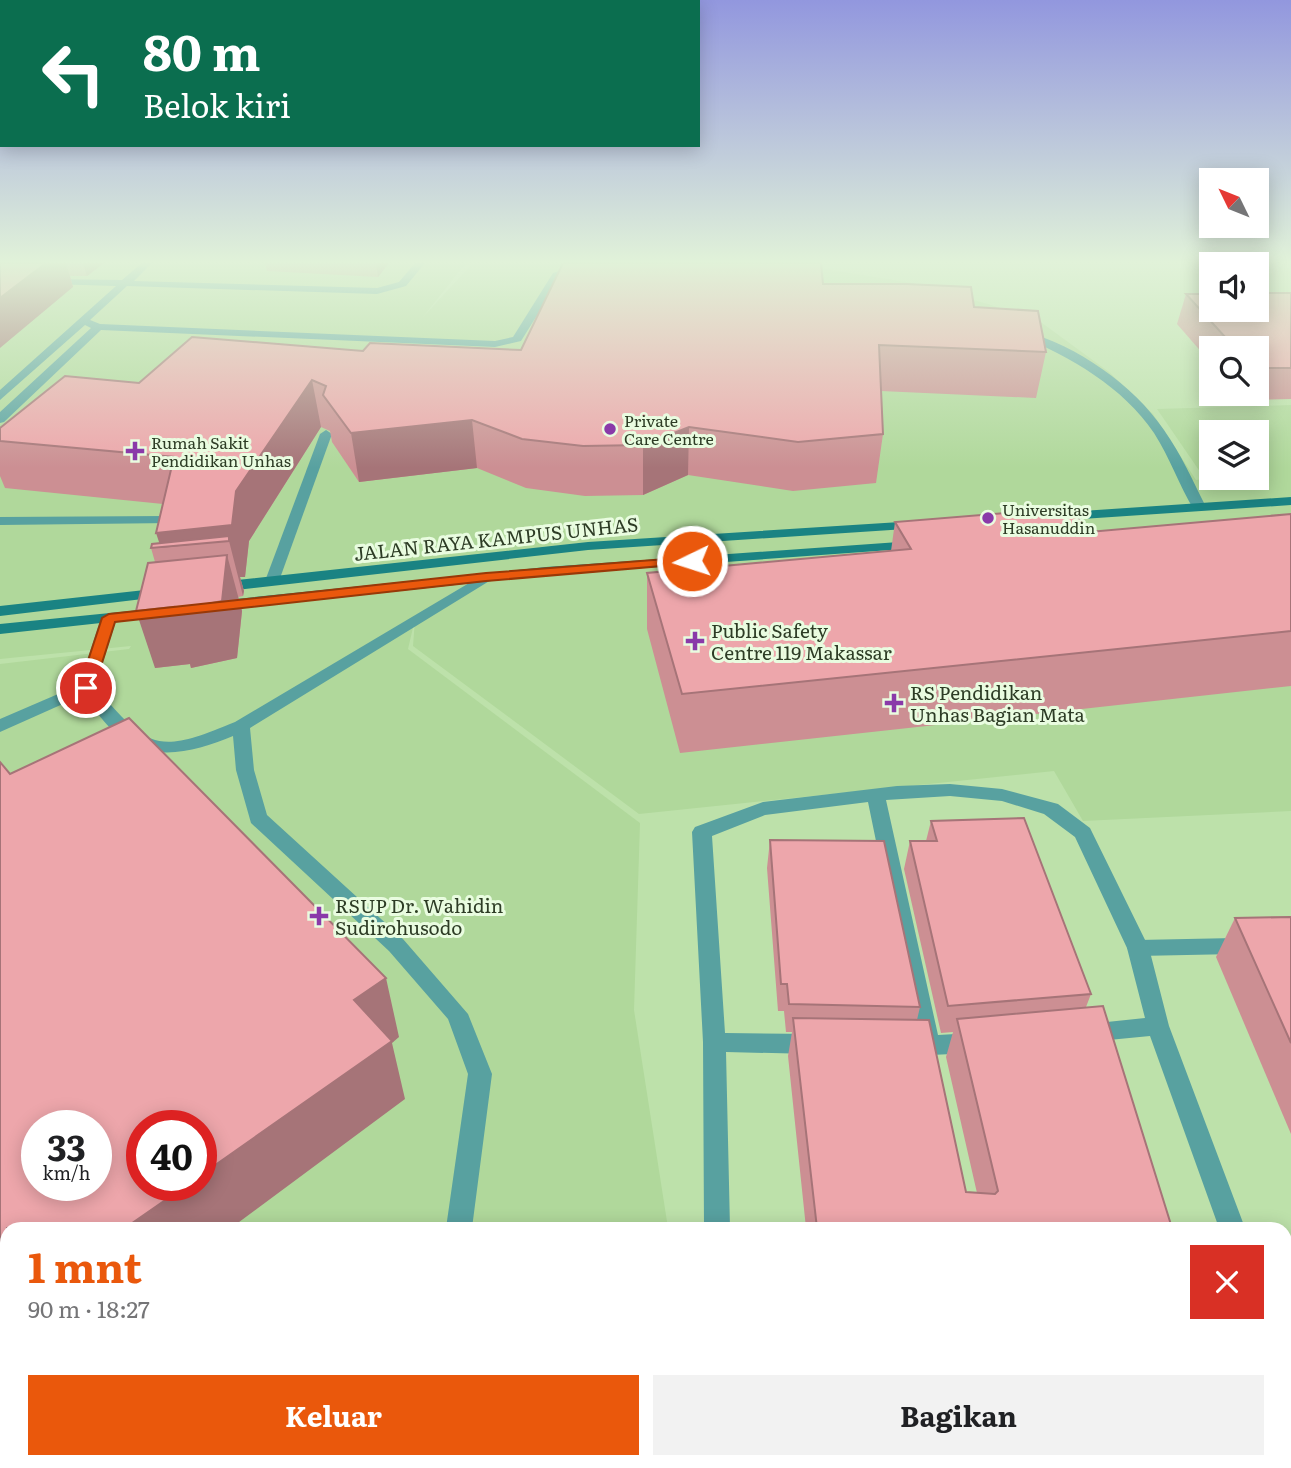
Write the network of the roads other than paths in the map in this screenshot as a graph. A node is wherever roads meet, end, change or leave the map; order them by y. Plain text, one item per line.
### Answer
1 (72, 332) edge
2 (92, 332) edge
3 (203, 332) edge
4 (522, 332) edge
5 (1017, 332) edge
6 (0, 396) edge
7 (0, 419) edge
8 (326, 434) edge
9 (1291, 501) edge
10 (1199, 507) junction
11 (1032, 518) edge
12 (0, 520) edge
13 (166, 520) edge
14 (935, 524) edge
15 (930, 544) edge
16 (546, 550) junction
17 (546, 571) junction
18 (486, 577) junction
19 (272, 581) junction
20 (204, 588) edge
21 (177, 591) edge
22 (199, 608) edge
23 (0, 611) edge
24 (173, 611) edge
25 (109, 618) junction
26 (0, 629) edge
27 (86, 688) junction
28 (0, 726) edge
29 (241, 726) junction
30 (876, 795) junction
31 (1291, 945) edge
32 (1138, 947) junction
33 (1158, 1026) junction
34 (1064, 1035) edge
35 (714, 1041) junction
36 (997, 1041) edge
37 (835, 1044) edge
38 (889, 1046) edge
39 (929, 1047) junction
40 (935, 1073) edge
41 (460, 1222) edge
42 (717, 1222) edge
43 (1230, 1222) edge

1 - 6 street
2 - 7 street
3 - 4 street
5 - 10 street
8 - 19 street
9 - 10 street
10 - 11 street
12 - 13 street
14 - 16 street, JALAN RAYA KAMPUS UNHAS
15 - 17 street, JALAN RAYA KAMPUS UNHAS
16 - 17 street
16 - 19 street, JALAN RAYA KAMPUS UNHAS
17 - 18 street, JALAN RAYA KAMPUS UNHAS
18 - 22 street, JALAN RAYA KAMPUS UNHAS
18 - 29 street
19 - 20 street, JALAN RAYA KAMPUS UNHAS
21 - 23 street
24 - 25 street
25 - 26 street
25 - 27 street
27 - 28 street
27 - 29 street
29 - 41 street
30 - 32 street
30 - 35 street
30 - 39 street
31 - 32 street
32 - 33 street
33 - 34 street
33 - 43 street
35 - 37 street
35 - 42 street
36 - 39 street
38 - 39 street
39 - 40 street

